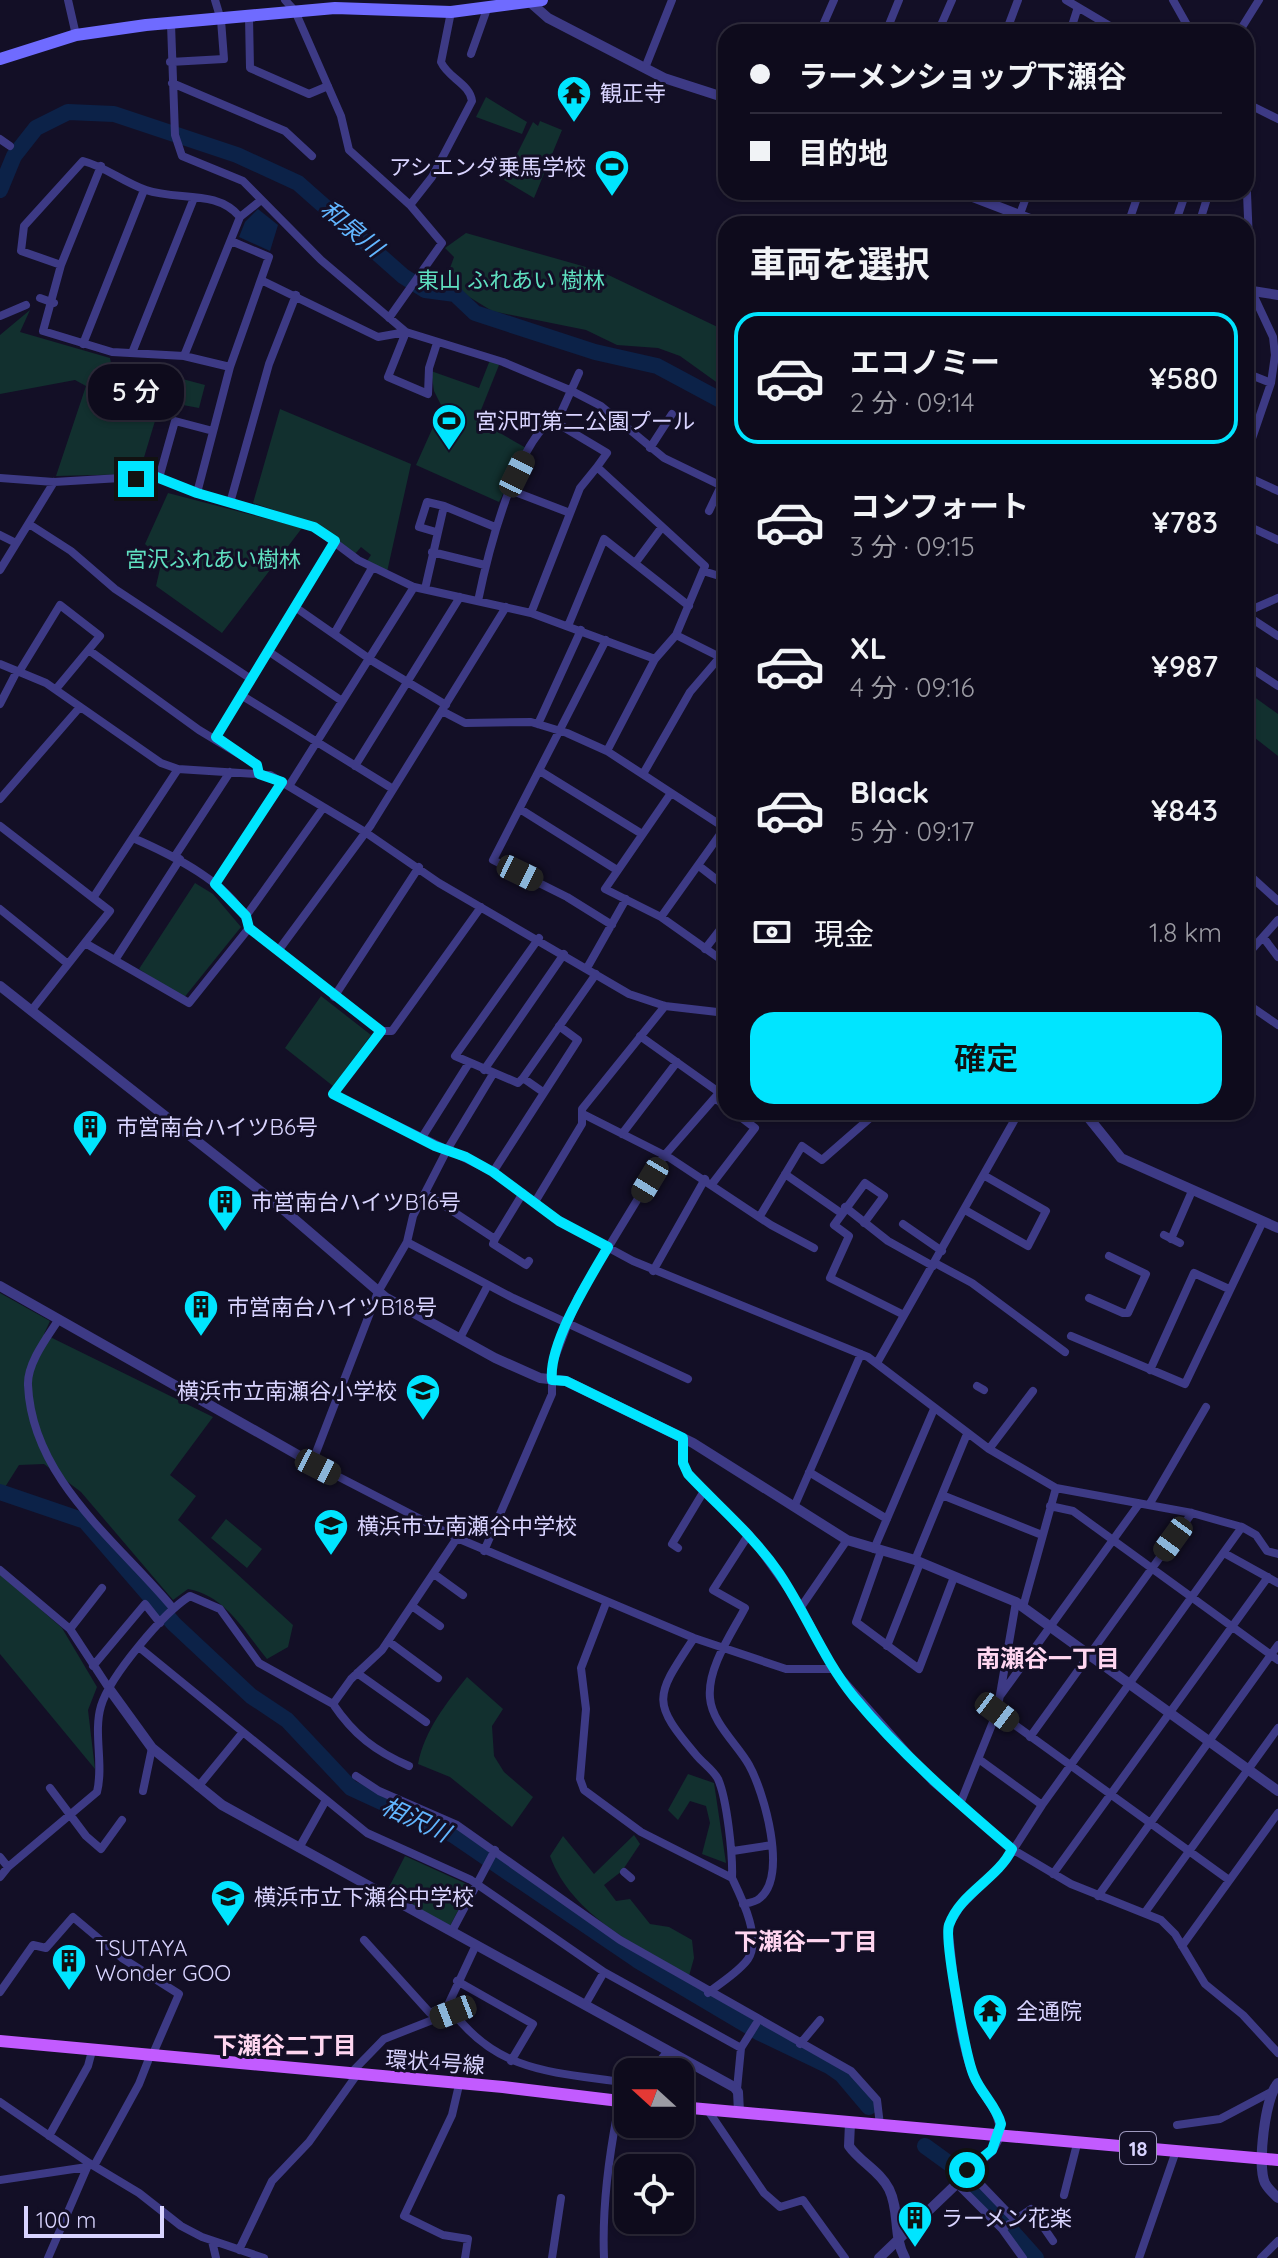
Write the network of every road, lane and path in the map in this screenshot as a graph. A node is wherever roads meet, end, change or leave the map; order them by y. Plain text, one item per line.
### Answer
1 (68, 0) edge
2 (215, 0) edge
3 (285, 0) edge
4 (672, 0) edge
5 (834, 0) edge
6 (899, 0) edge
7 (952, 0) edge
8 (1018, 0) edge
9 (1066, 0) edge
10 (1173, 0) edge
11 (1259, 0) edge
12 (533, 1) edge
13 (1078, 7) junction
14 (487, 9) junction
15 (295, 11) junction
16 (451, 12) junction
17 (249, 17) junction
18 (221, 20) junction
19 (171, 24) junction
20 (824, 24) edge
21 (889, 24) edge
22 (942, 24) edge
23 (1009, 24) edge
24 (1073, 24) edge
25 (1107, 24) edge
26 (1186, 24) edge
27 (1244, 24) edge
28 (76, 35) junction
29 (471, 54) dead end
30 (0, 59) edge
31 (170, 62) junction
32 (645, 68) junction
33 (172, 83) junction
34 (328, 86) junction
35 (718, 95) edge
36 (1254, 107) edge
37 (1278, 119) edge
38 (0, 139) edge
39 (10, 146) dead end
40 (312, 156) dead end
41 (101, 166) junction
42 (144, 190) junction
43 (194, 198) junction
44 (989, 200) edge
45 (1025, 200) edge
46 (260, 201) junction
47 (410, 205) junction
48 (1020, 214) junction
49 (1024, 216) edge
50 (240, 217) junction
51 (231, 241) junction
52 (61, 265) junction
53 (261, 280) junction
54 (1254, 291) edge
55 (296, 295) junction
56 (1278, 295) edge
57 (40, 298) dead end
58 (1254, 301) edge
59 (54, 303) junction
60 (26, 305) dead end
61 (0, 316) edge
62 (389, 318) junction
63 (406, 332) junction
64 (437, 343) junction
65 (83, 344) junction
66 (132, 353) junction
67 (184, 356) junction
68 (230, 367) junction
69 (579, 373) dead end
70 (1254, 374) edge
71 (1274, 377) edge
72 (572, 391) junction
73 (672, 414) dead end
74 (550, 419) junction
75 (1254, 426) edge
76 (1257, 427) junction
77 (213, 431) junction
78 (1254, 435) edge
79 (650, 448) junction
80 (597, 467) junction
81 (0, 478) edge
82 (159, 478) junction
83 (1254, 480) edge
84 (54, 482) junction
85 (718, 485) edge
86 (510, 490) junction
87 (1278, 491) edge
88 (197, 493) junction
89 (718, 496) edge
90 (230, 503) junction
91 (444, 506) junction
92 (709, 511) dead end
93 (570, 513) junction
94 (29, 524) junction
95 (495, 527) junction
96 (662, 527) junction
97 (1254, 529) edge
98 (436, 532) junction
99 (0, 535) edge
100 (1278, 540) edge
101 (335, 541) junction
102 (16, 543) junction
103 (432, 552) junction
104 (636, 562) junction
105 (485, 565) junction
106 (372, 568) junction
107 (0, 570) edge
108 (703, 571) junction
109 (718, 576) edge
110 (414, 587) junction
111 (425, 589) junction
112 (460, 597) junction
113 (1278, 598) edge
114 (478, 601) junction
115 (689, 606) junction
116 (295, 607) junction
117 (506, 607) junction
118 (1254, 610) edge
119 (531, 613) junction
120 (1254, 620) edge
121 (568, 626) junction
122 (581, 630) junction
123 (334, 634) junction
124 (676, 635) junction
125 (1278, 636) edge
126 (606, 640) junction
127 (90, 651) junction
128 (268, 651) junction
129 (718, 656) edge
130 (369, 659) junction
131 (655, 659) junction
132 (0, 664) edge
133 (718, 664) edge
134 (1254, 669) edge
135 (18, 671) junction
136 (251, 679) junction
137 (1276, 681) edge
138 (407, 682) junction
139 (56, 689) junction
140 (241, 695) junction
141 (342, 701) junction
142 (0, 704) edge
143 (80, 707) junction
144 (444, 708) junction
145 (538, 724) junction
146 (561, 733) junction
147 (216, 737) junction
148 (316, 742) junction
149 (607, 751) junction
150 (355, 766) junction
151 (178, 769) junction
152 (540, 771) junction
153 (230, 772) junction
154 (259, 774) junction
155 (643, 774) junction
156 (285, 784) junction
157 (393, 789) junction
158 (671, 793) junction
159 (0, 799) edge
160 (323, 808) junction
161 (520, 809) junction
162 (718, 823) edge
163 (0, 826) edge
164 (365, 832) junction
165 (642, 834) junction
166 (133, 838) junction
167 (718, 838) edge
168 (178, 858) junction
169 (699, 866) junction
170 (419, 867) junction
171 (617, 870) junction
172 (1254, 879) edge
173 (718, 881) edge
174 (215, 884) junction
175 (93, 898) junction
176 (626, 899) junction
177 (1278, 901) edge
178 (481, 907) junction
179 (0, 909) edge
180 (246, 916) junction
181 (661, 917) junction
182 (1278, 920) edge
183 (612, 925) junction
184 (249, 928) junction
185 (718, 932) edge
186 (1263, 937) junction
187 (539, 938) junction
188 (85, 943) junction
189 (1254, 947) edge
190 (705, 949) junction
191 (278, 951) junction
192 (564, 954) junction
193 (1278, 957) edge
194 (718, 958) edge
195 (115, 960) junction
196 (68, 964) junction
197 (587, 968) junction
198 (596, 974) junction
199 (0, 986) edge
200 (334, 997) junction
201 (665, 1006) junction
202 (1254, 1008) edge
203 (31, 1011) junction
204 (718, 1012) edge
205 (1278, 1025) edge
206 (559, 1026) junction
207 (381, 1031) junction
208 (640, 1036) junction
209 (677, 1062) junction
210 (469, 1063) junction
211 (484, 1070) junction
212 (493, 1074) junction
213 (523, 1078) junction
214 (543, 1092) junction
215 (717, 1096) joint
216 (583, 1114) junction
217 (744, 1120) edge
218 (868, 1120) edge
219 (1015, 1120) edge
220 (1090, 1120) edge
221 (622, 1134) junction
222 (421, 1139) junction
223 (447, 1150) junction
224 (664, 1156) junction
225 (493, 1172) junction
226 (785, 1174) junction
227 (985, 1176) junction
228 (708, 1181) junction
229 (1192, 1191) junction
230 (425, 1193) junction
231 (523, 1193) junction
232 (535, 1202) junction
233 (843, 1210) junction
234 (965, 1210) junction
235 (760, 1216) junction
236 (1263, 1221) junction
237 (864, 1223) junction
238 (903, 1224) dead end
239 (1278, 1228) edge
240 (495, 1239) junction
241 (1172, 1239) dead end
242 (407, 1242) junction
243 (608, 1247) junction
244 (814, 1248) dead end
245 (942, 1251) junction
246 (1109, 1256) dead end
247 (529, 1261) dead end
248 (934, 1265) junction
249 (653, 1271) junction
250 (488, 1285) junction
251 (0, 1286) edge
252 (1229, 1289) junction
253 (378, 1292) junction
254 (1089, 1298) dead end
255 (904, 1315) junction
256 (59, 1319) junction
257 (568, 1324) junction
258 (1071, 1336) dead end
259 (460, 1338) junction
260 (1065, 1352) dead end
261 (861, 1354) junction
262 (877, 1363) junction
263 (1150, 1370) junction
264 (688, 1379) dead end
265 (552, 1380) junction
266 (1033, 1391) dead end
267 (1206, 1407) dead end
268 (934, 1409) junction
269 (967, 1434) junction
270 (683, 1438) junction
271 (989, 1449) junction
272 (312, 1463) junction
273 (809, 1472) junction
274 (1056, 1488) junction
275 (704, 1491) junction
276 (942, 1495) junction
277 (1144, 1505) junction
278 (1050, 1506) junction
279 (794, 1507) junction
280 (1192, 1513) junction
281 (887, 1519) junction
282 (1242, 1527) junction
283 (749, 1534) junction
284 (1042, 1535) junction
285 (457, 1538) junction
286 (847, 1540) junction
287 (1113, 1540) junction
288 (678, 1548) dead end
289 (877, 1550) junction
290 (484, 1551) junction
291 (1224, 1553) junction
292 (1278, 1554) edge
293 (917, 1561) junction
294 (1152, 1568) junction
295 (0, 1570) edge
296 (434, 1574) junction
297 (954, 1577) junction
298 (1268, 1577) junction
299 (1278, 1583) edge
300 (102, 1588) dead end
301 (463, 1595) dead end
302 (1192, 1597) junction
303 (606, 1603) junction
304 (1019, 1604) junction
305 (412, 1606) junction
306 (801, 1607) junction
307 (171, 1609) junction
308 (162, 1621) junction
309 (440, 1626) dead end
310 (1050, 1627) junction
311 (1232, 1627) junction
312 (70, 1629) junction
313 (694, 1638) junction
314 (388, 1641) junction
315 (1278, 1645) edge
316 (887, 1646) junction
317 (725, 1647) junction
318 (140, 1648) junction
319 (1089, 1655) junction
320 (1275, 1657) edge
321 (93, 1666) junction
322 (833, 1669) junction
323 (357, 1673) junction
324 (438, 1678) dead end
325 (1129, 1684) junction
326 (110, 1690) junction
327 (1000, 1696) junction
328 (333, 1704) junction
329 (997, 1712) junction
330 (1170, 1713) junction
331 (426, 1722) dead end
332 (1278, 1728) edge
333 (243, 1732) junction
334 (1030, 1737) junction
335 (1209, 1741) junction
336 (152, 1748) junction
337 (980, 1760) junction
338 (409, 1766) dead end
339 (1070, 1766) junction
340 (1248, 1769) junction
341 (356, 1776) dead end
342 (198, 1787) junction
343 (50, 1788) dead end
344 (143, 1791) dead end
345 (1278, 1791) edge
346 (1110, 1795) junction
347 (326, 1800) junction
348 (960, 1804) junction
349 (1042, 1805) junction
350 (1278, 1813) edge
351 (70, 1814) junction
352 (122, 1820) dead end
353 (1150, 1823) junction
354 (772, 1845) junction
355 (299, 1848) junction
356 (1012, 1849) junction
357 (733, 1851) junction
358 (1189, 1851) junction
359 (494, 1852) junction
360 (0, 1857) edge
361 (8, 1867) junction
362 (1053, 1874) junction
363 (0, 1877) edge
364 (732, 1878) junction
365 (1229, 1880) junction
366 (477, 1884) junction
367 (1098, 1896) junction
368 (743, 1904) junction
369 (1146, 1911) junction
370 (452, 1931) junction
371 (364, 1940) dead end
372 (476, 1945) junction
373 (1182, 1946) junction
374 (604, 1972) junction
375 (457, 1981) junction
376 (0, 1992) edge
377 (708, 1993) junction
378 (585, 2005) junction
379 (820, 2020) dead end
380 (756, 2024) dead end
381 (0, 2041) edge
382 (800, 2044) junction
383 (741, 2048) junction
384 (92, 2051) junction
385 (668, 2051) junction
386 (1278, 2053) edge
387 (151, 2056) junction
388 (662, 2058) edge
389 (511, 2061) junction
390 (352, 2076) junction
391 (614, 2080) edge
392 (459, 2085) junction
393 (1274, 2088) edge
394 (737, 2089) junction
395 (614, 2101) edge
396 (0, 2102) edge
397 (694, 2108) edge
398 (707, 2109) junction
399 (739, 2112) junction
400 (850, 2123) junction
401 (1177, 2125) dead end
402 (885, 2126) junction
403 (614, 2132) edge
404 (49, 2136) junction
405 (999, 2137) junction
406 (1077, 2144) junction
407 (1176, 2151) junction
408 (1263, 2159) junction
409 (1278, 2160) edge
410 (90, 2166) junction
411 (967, 2170) junction
412 (0, 2180) edge
413 (956, 2181) junction
414 (1064, 2195) dead end
415 (561, 2198) dead end
416 (1278, 2198) edge
417 (1009, 2224) junction
418 (898, 2238) junction
419 (212, 2241) junction
420 (1053, 2241) dead end
421 (1278, 2241) edge
422 (239, 2250) junction
423 (48, 2258) edge
424 (216, 2258) edge
425 (264, 2258) edge
426 (465, 2258) edge
427 (552, 2258) edge
428 (604, 2258) edge
429 (845, 2258) edge
430 (879, 2258) edge
431 (905, 2258) edge
432 (1023, 2258) edge
433 (1139, 2258) edge
434 (1261, 2258) edge

1 - 28 street
2 - 18 street
3 - 15 street
4 - 32 street
5 - 20 street
6 - 21 street
7 - 22 street
8 - 23 street
9 - 13 street
10 - 26 street
11 - 27 street
12 - 14 main road
12 - 32 street
13 - 24 street
13 - 25 street
14 - 16 main road
14 - 29 street
15 - 16 main road
15 - 17 main road
15 - 34 street
16 - 47 street
17 - 18 main road
17 - 34 street
18 - 19 main road
18 - 31 street
19 - 28 main road
19 - 31 street
28 - 30 main road
31 - 33 street
32 - 35 street
33 - 40 street
33 - 46 street
34 - 47 street
36 - 37 street
38 - 39 street
41 - 42 street
41 - 52 street
41 - 52 street
42 - 43 street
42 - 65 street
43 - 50 street
43 - 66 street
44 - 48 street
45 - 48 street
46 - 50 street
46 - 62 street
47 - 62 street
48 - 49 street
50 - 51 street
51 - 53 street
51 - 67 street
52 - 59 street
53 - 55 street
53 - 68 street
54 - 56 street
55 - 63 street
55 - 90 street
57 - 59 street
58 - 71 street
59 - 65 street
60 - 61 street
62 - 63 street
63 - 64 street
63 - 64 street
64 - 72 street
65 - 66 street
66 - 67 street
67 - 68 street
68 - 77 street
69 - 72 street
70 - 71 street
71 - 76 street
72 - 74 street
72 - 79 street
73 - 79 street
74 - 80 street
74 - 86 street
75 - 76 street
76 - 78 street
77 - 82 street
77 - 88 street
79 - 85 street
80 - 93 street
80 - 96 street
81 - 84 street
82 - 84 street
82 - 88 street
83 - 87 street
84 - 94 street
86 - 93 street
86 - 95 street
88 - 90 street
89 - 92 street
90 - 101 street
91 - 95 street
91 - 98 street
91 - 98 street
93 - 119 street
94 - 102 street
94 - 136 street
95 - 105 street
96 - 104 street
96 - 108 street
97 - 100 street
98 - 103 street
99 - 102 street
101 - 106 street
101 - 116 street
102 - 107 street
103 - 105 street
103 - 111 street
104 - 115 street
104 - 121 street
105 - 114 street
106 - 110 street
106 - 123 street
108 - 109 street
108 - 115 street
110 - 111 street
110 - 130 street
111 - 112 street
112 - 114 street
112 - 138 street
113 - 118 street
114 - 117 street
115 - 124 street
116 - 123 street
116 - 128 street
117 - 119 street
117 - 144 street
119 - 121 street
120 - 125 street
121 - 122 street
122 - 126 street
122 - 145 street
123 - 130 street
124 - 129 street
124 - 131 street
126 - 131 street
126 - 146 street
127 - 135 street
127 - 139 street
127 - 147 street
128 - 136 street
128 - 141 street
130 - 138 street
130 - 141 street
131 - 149 street
132 - 135 street
133 - 155 street
134 - 137 street
135 - 139 street
135 - 142 street
136 - 140 street
138 - 144 street
138 - 150 street
139 - 143 street
140 - 147 street
140 - 148 street
141 - 148 street
143 - 151 street
143 - 159 street
144 - 145 street
144 - 157 street
145 - 146 street
146 - 149 street
146 - 152 street
147 - 154 street
148 - 150 street
148 - 156 street
149 - 155 street
150 - 157 street
151 - 153 street
151 - 166 street
152 - 161 street
152 - 165 street
153 - 154 street
153 - 168 street
154 - 156 street
155 - 158 street
156 - 160 street
156 - 174 street
157 - 164 street
158 - 162 street
158 - 165 street
160 - 164 street
160 - 180 street
161 - 171 street
161 - 183 street
163 - 175 street
164 - 170 street
164 - 191 street
165 - 171 street
166 - 168 street
166 - 175 street
167 - 169 street
168 - 174 street
168 - 195 street
169 - 173 street
169 - 181 street
170 - 178 street
170 - 200 street
171 - 176 street
172 - 177 street
174 - 180 street
175 - 188 street
176 - 181 street
176 - 183 street
178 - 187 street
178 - 207 street
179 - 196 street
180 - 184 street
181 - 190 street
182 - 186 street
183 - 197 street
184 - 191 street
184 - 195 street
185 - 190 street
186 - 189 street
186 - 193 street
187 - 192 street
187 - 210 street
188 - 195 street
188 - 196 street
190 - 194 street
191 - 200 street
192 - 197 street
192 - 211 street
196 - 203 street
197 - 198 street
198 - 201 street
198 - 206 street
199 - 203 street
200 - 207 street
201 - 204 street
201 - 208 street
202 - 205 street
203 - 253 street
206 - 213 street
206 - 214 street
207 - 222 street
208 - 209 street
208 - 216 street
209 - 215 street
209 - 221 street
210 - 211 street
210 - 222 street
211 - 212 street
212 - 213 street
212 - 223 street
213 - 214 street
214 - 225 street
215 - 224 street
216 - 221 street
216 - 232 street
217 - 228 street
218 - 226 street
219 - 227 street
220 - 229 street
221 - 224 street
222 - 223 street
223 - 225 street
223 - 230 street
224 - 228 street
224 - 243 street
225 - 231 street
226 - 233 street
226 - 235 street
227 - 234 street
227 - 234 street
228 - 235 street
228 - 249 street
229 - 236 street
229 - 241 street
230 - 240 street
230 - 242 street
231 - 232 street
231 - 240 street
232 - 243 street
233 - 237 street
233 - 237 street
233 - 255 street
234 - 245 street
235 - 244 street
236 - 239 street
236 - 252 street
237 - 248 street
238 - 245 street
240 - 247 street
242 - 250 street
242 - 253 street
243 - 249 street
243 - 257 street
245 - 248 street
246 - 254 street
248 - 255 street
248 - 260 street
249 - 261 street
250 - 257 street
250 - 259 street
251 - 256 street
252 - 263 street
252 - 263 street
253 - 259 street
253 - 272 street
255 - 262 street
256 - 272 street
256 - 307 street
257 - 264 street
257 - 265 street
258 - 263 street
259 - 265 street
261 - 262 street
261 - 273 street
262 - 268 street
265 - 270 street
265 - 290 street
266 - 271 street
267 - 277 street
268 - 269 street
268 - 281 street
269 - 271 street
269 - 276 street
270 - 275 street
270 - 279 street
271 - 274 street
272 - 285 street
273 - 279 street
273 - 281 street
274 - 277 street
274 - 278 street
275 - 283 street
275 - 288 street
276 - 284 street
276 - 293 street
277 - 280 street
277 - 287 street
278 - 284 street
278 - 287 street
279 - 286 street
280 - 282 street
280 - 294 street
281 - 289 street
282 - 291 street
282 - 292 street
283 - 306 street
283 - 317 street
284 - 304 street
285 - 290 street
285 - 296 street
286 - 289 street
286 - 306 street
287 - 294 street
287 - 310 street
289 - 293 street
289 - 316 street
290 - 303 street
291 - 298 street
291 - 302 street
293 - 297 street
293 - 316 street
294 - 302 street
294 - 319 street
295 - 312 street
296 - 301 street
296 - 305 street
297 - 304 street
297 - 316 street
298 - 299 street
298 - 311 street
300 - 312 street
302 - 311 street
302 - 325 street
303 - 313 street
303 - 364 street
304 - 310 street
304 - 327 street
305 - 309 street
305 - 314 street
306 - 322 street
307 - 308 street
307 - 328 street
308 - 318 street
308 - 321 street
310 - 319 street
310 - 327 street
311 - 320 street
311 - 330 street
312 - 321 street
313 - 317 street
313 - 357 street
314 - 323 street
314 - 324 street
315 - 320 street
317 - 322 street
317 - 354 street
318 - 326 street
318 - 333 street
319 - 325 street
319 - 334 street
320 - 335 street
321 - 326 street
322 - 348 street
323 - 328 street
323 - 331 street
325 - 330 street
325 - 339 street
326 - 336 street
326 - 351 street
327 - 329 street
328 - 338 street
329 - 334 street
329 - 337 street
330 - 335 street
330 - 346 street
332 - 340 street
333 - 342 street
333 - 347 street
334 - 339 street
335 - 340 street
335 - 353 street
336 - 342 street
336 - 344 street
337 - 348 street
337 - 349 street
339 - 346 street
339 - 349 street
340 - 345 street
340 - 358 street
341 - 359 street
342 - 355 street
343 - 351 street
346 - 353 street
346 - 362 street
347 - 355 street
347 - 366 street
348 - 356 street
349 - 356 street
350 - 365 street
351 - 352 street
351 - 361 street
353 - 358 street
353 - 367 street
354 - 357 street
354 - 368 street
355 - 370 street
356 - 362 street
356 - 405 street
357 - 364 street
358 - 365 street
358 - 369 street
359 - 366 street
359 - 377 street
360 - 361 street
361 - 363 street
362 - 367 street
364 - 368 street
365 - 373 street
366 - 370 street
366 - 374 street
367 - 369 street
368 - 377 street
369 - 373 street
370 - 372 street
371 - 375 street
372 - 375 street
372 - 378 street
373 - 386 street
374 - 378 street
374 - 383 street
375 - 389 street
376 - 387 street
377 - 382 street
378 - 385 street
379 - 382 street
380 - 383 street
381 - 384 main road, 環状4号線
382 - 402 street
383 - 394 street
384 - 387 main road, 環状4号線
384 - 404 street
385 - 388 street
385 - 394 street
387 - 390 main road, 環状4号線
387 - 410 street
389 - 390 street
389 - 391 street
390 - 392 main road, 環状4号線
390 - 422 street
392 - 395 main road, 環状4号線
392 - 426 street
393 - 401 street
393 - 408 street
394 - 399 street
396 - 404 street
397 - 398 main road, 18
398 - 399 main road, 18
398 - 429 street
399 - 400 main road, 18
400 - 402 main road, 18
400 - 418 street
402 - 405 main road, 18
403 - 428 street
404 - 410 street
405 - 406 main road, 18
405 - 411 street
406 - 407 main road, 18
406 - 414 street
407 - 408 main road, 18
407 - 433 street
408 - 409 main road, 18
408 - 416 street
410 - 412 street
410 - 419 street
410 - 423 street
411 - 413 street
411 - 417 street
413 - 417 street
413 - 418 street
415 - 427 street
417 - 420 street
417 - 432 street
418 - 430 street
418 - 431 street
419 - 422 street
419 - 424 street
421 - 434 street
422 - 425 street

